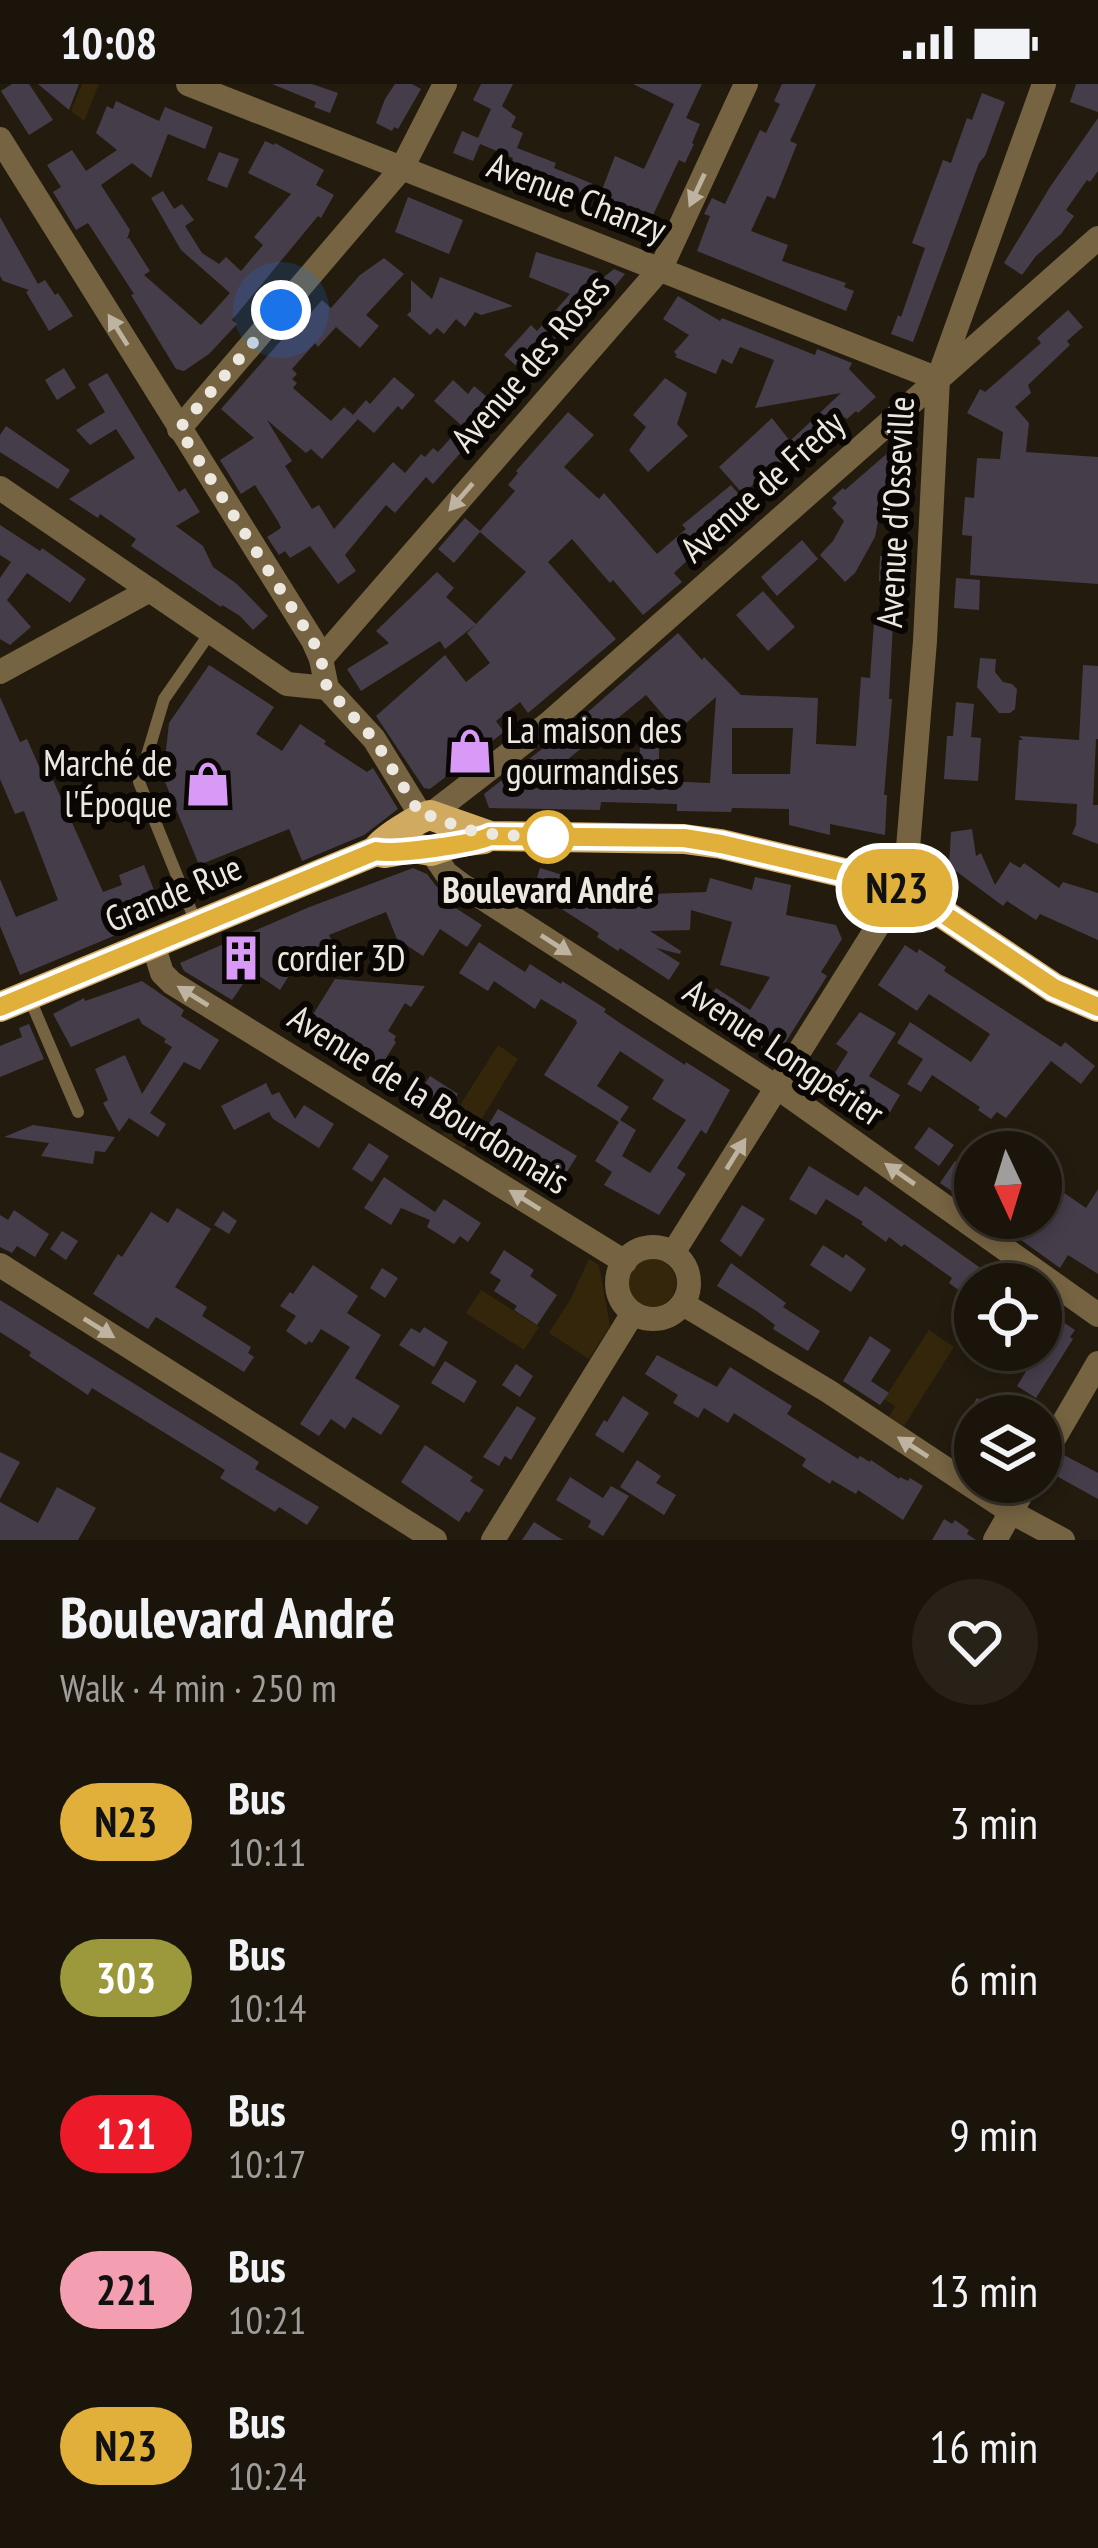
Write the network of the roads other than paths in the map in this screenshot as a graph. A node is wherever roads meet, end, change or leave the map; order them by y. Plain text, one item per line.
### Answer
1 (188, 84) edge
2 (445, 84) edge
3 (746, 84) edge
4 (1044, 84) edge
5 (0, 139) edge
6 (402, 168) junction
7 (1098, 238) edge
8 (661, 268) junction
9 (938, 379) junction
10 (179, 429) junction
11 (0, 488) edge
12 (150, 590) junction
13 (211, 632) junction
14 (321, 659) junction
15 (0, 672) edge
16 (327, 688) junction
17 (431, 830) junction
18 (901, 890) junction
19 (197, 926) junction
20 (153, 944) junction
21 (14, 1001) edge
22 (1098, 1007) edge
23 (778, 1088) junction
24 (78, 1112) dead end
25 (673, 1253) junction
26 (625, 1262) junction
27 (0, 1265) edge
28 (683, 1304) junction
29 (633, 1313) junction
30 (1098, 1315) edge
31 (1098, 1363) edge
32 (1062, 1425) edge
33 (1016, 1503) edge
34 (1011, 1512) junction
35 (435, 1540) edge
36 (494, 1540) edge
37 (994, 1540) edge
38 (1063, 1540) edge

1 - 6 street, Avenue Chanzy
2 - 6 street
3 -> 8 street, Avenue des Roses
4 - 9 street, Avenue d'Osseville
10 -> 5 street
6 - 8 street, Avenue Chanzy
6 - 10 street
7 - 9 street, Avenue de Fredy
8 - 9 street, Avenue Chanzy
8 -> 14 street, Avenue des Roses
9 - 17 street, Avenue de Fredy
9 - 18 street, Avenue d'Osseville
10 - 14 street
11 - 12 street
12 - 13 street
12 - 15 street
13 - 16 street
13 - 19 lane
14 - 16 street
16 - 17 street
17 - 18 main road
17 - 19 main road, Grande Rue
17 -> 23 street, Avenue Longpérier
18 - 22 main road
18 - 23 street
19 - 20 main road, Grande Rue
20 - 21 main road, Grande Rue
26 -> 20 street, Avenue de la Bourdonnais
21 - 24 lane
25 -> 23 street
30 -> 23 street, Avenue Longpérier
25 - 26 street
25 - 28 street
26 - 29 street
27 -> 35 street
28 - 29 street
34 -> 28 street
29 - 36 street
31 - 32 street
33 - 34 street
34 - 37 street
34 - 38 street

